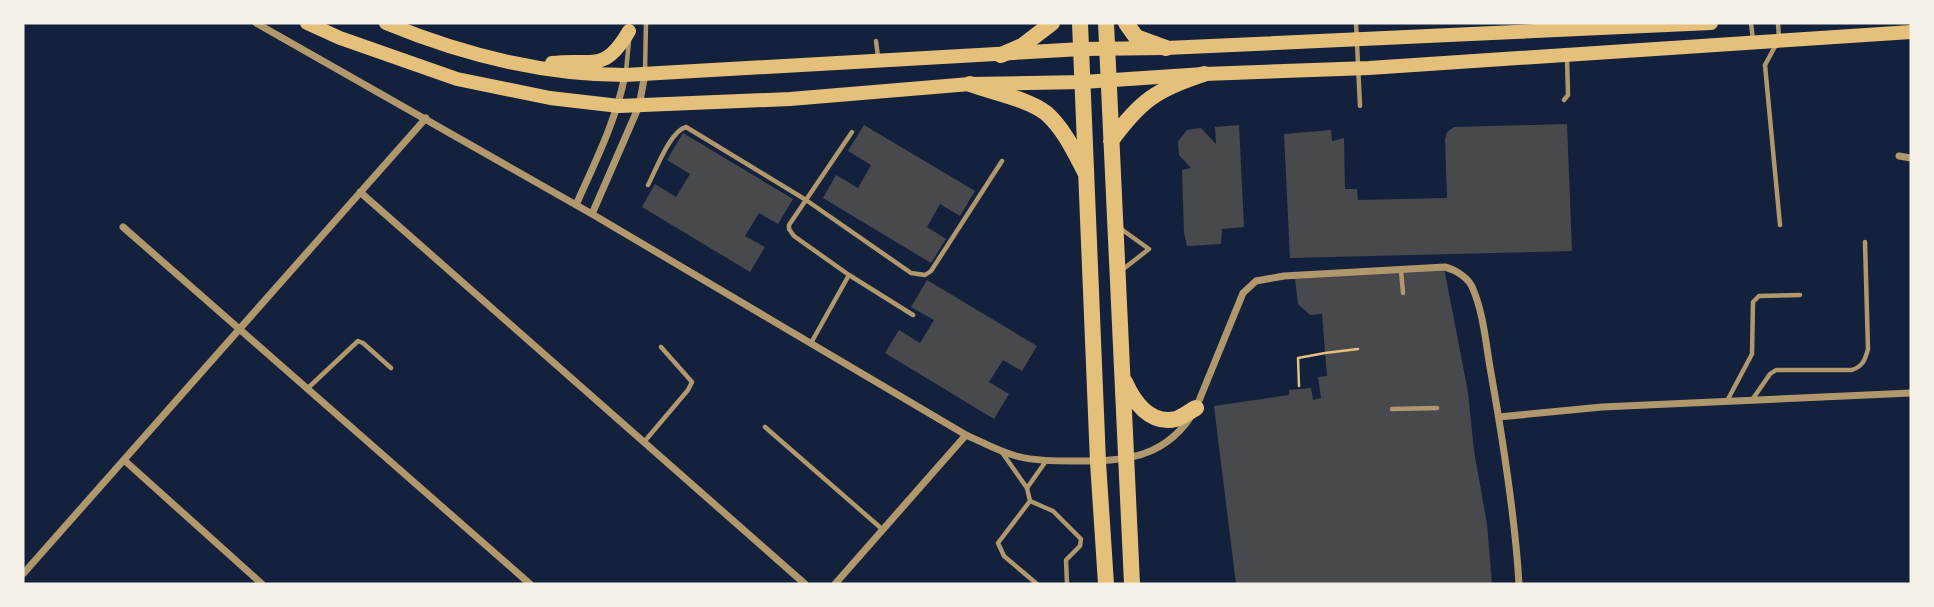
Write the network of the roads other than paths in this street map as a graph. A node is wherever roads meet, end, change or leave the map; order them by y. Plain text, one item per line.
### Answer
1 (256, 23) edge
2 (307, 23) edge
3 (386, 23) edge
4 (646, 23) edge
5 (1052, 23) edge
6 (1080, 23) edge
7 (1106, 23) edge
8 (1126, 23) edge
9 (1356, 23) edge
10 (1711, 23) edge
11 (1751, 23) edge
12 (1778, 23) edge
13 (630, 27) edge
14 (1911, 32) edge
15 (1779, 39) junction
16 (1357, 40) junction
17 (876, 41) dead end
18 (1753, 41) junction
19 (1107, 48) junction
20 (1166, 48) junction
21 (1082, 49) junction
22 (1566, 54) junction
23 (1001, 55) junction
24 (878, 61) junction
25 (529, 66) junction
26 (1357, 68) junction
27 (645, 74) junction
28 (1204, 74) junction
29 (625, 75) junction
30 (1108, 80) junction
31 (1083, 82) junction
32 (970, 85) junction
33 (1564, 100) dead end
34 (619, 106) junction
35 (639, 106) junction
36 (1360, 106) dead end
37 (426, 118) junction
38 (852, 132) dead end
39 (1111, 141) junction
40 (1899, 156) dead end
41 (1911, 158) edge
42 (1002, 161) dead end
43 (1088, 177) junction
44 (648, 186) dead end
45 (360, 192) junction
46 (806, 201) junction
47 (576, 205) junction
48 (593, 214) junction
49 (1115, 225) junction
50 (1780, 225) dead end
51 (122, 227) dead end
52 (1865, 242) dead end
53 (1401, 269) junction
54 (1118, 273) junction
55 (849, 275) junction
56 (1403, 293) dead end
57 (1800, 295) dead end
58 (913, 315) dead end
59 (240, 329) junction
60 (811, 344) junction
61 (661, 347) dead end
62 (391, 368) dead end
63 (1122, 377) junction
64 (307, 389) junction
65 (1911, 393) edge
66 (1751, 400) junction
67 (1727, 402) junction
68 (1196, 408) junction
69 (1437, 408) dead end
70 (1392, 409) dead end
71 (1499, 417) junction
72 (765, 427) dead end
73 (966, 435) junction
74 (644, 442) junction
75 (1001, 451) junction
76 (124, 460) junction
77 (1126, 460) junction
78 (1047, 461) junction
79 (1098, 462) junction
80 (1027, 488) junction
81 (1030, 501) junction
82 (883, 529) junction
83 (23, 574) edge
84 (262, 584) edge
85 (530, 584) edge
86 (805, 584) edge
87 (835, 584) edge
88 (1037, 584) edge
89 (1067, 584) edge
90 (1106, 584) edge
91 (1132, 584) edge
92 (1519, 584) edge

1 - 37 street
2 - 34 main road
3 - 25 main road
4 - 27 lane
5 - 23 main road
6 - 21 main road
7 - 19 main road
8 - 20 main road
9 - 16 lane
10 - 16 main road
11 - 18 lane
12 - 15 lane
13 - 25 main road
13 - 29 lane
14 - 15 main road
15 - 18 main road
15 - 50 lane
16 - 20 main road
16 - 26 lane
17 - 24 lane
18 - 22 main road
19 - 20 main road
19 - 21 main road
19 - 30 main road
21 - 23 main road
21 - 31 main road
22 - 26 main road
22 - 33 lane
23 - 24 main road
24 - 27 main road
25 - 29 main road
26 - 28 main road
26 - 36 lane
27 - 29 main road
27 - 35 street
28 - 30 main road
28 - 39 main road
29 - 34 street
30 - 31 main road
30 - 39 main road
31 - 32 main road
31 - 43 main road
32 - 35 main road
32 - 43 main road
34 - 35 main road
34 - 47 street
35 - 48 street
37 - 45 street
37 - 47 street
38 - 46 lane
39 - 49 main road
40 - 41 street
42 - 46 lane
43 - 79 main road
44 - 46 lane
45 - 59 street
45 - 74 street
46 - 55 lane
47 - 48 street
48 - 60 street
49 - 54 main road
49 - 54 lane
51 - 59 street
52 - 66 lane
53 - 56 lane
53 - 68 street
53 - 71 street
54 - 63 main road
55 - 58 lane
55 - 60 lane
57 - 67 lane
59 - 64 street
59 - 76 street
60 - 73 street
61 - 74 lane
62 - 64 lane
63 - 68 main road
63 - 77 main road
64 - 85 street
65 - 66 street
66 - 67 street
67 - 71 street
68 - 77 street
69 - 70 lane
71 - 92 street
72 - 82 lane
73 - 75 street
73 - 82 street
74 - 86 street
75 - 78 street
75 - 80 lane
76 - 83 street
76 - 84 street
77 - 79 street
77 - 91 main road
78 - 79 street
78 - 80 lane
79 - 90 main road
80 - 81 lane
81 - 88 lane
81 - 89 lane
82 - 87 street

